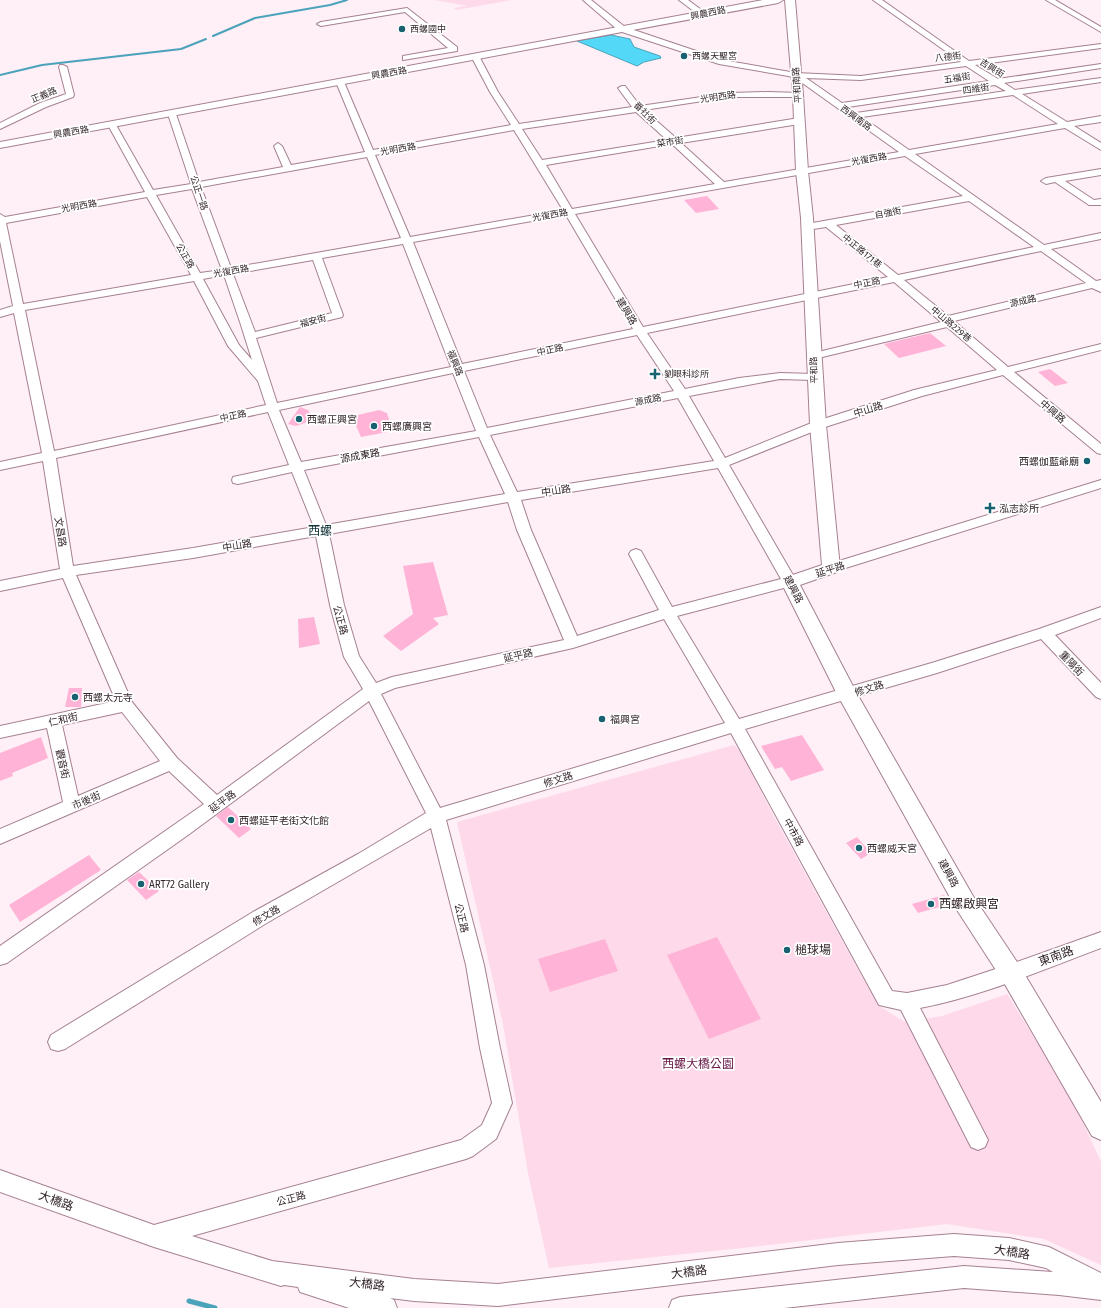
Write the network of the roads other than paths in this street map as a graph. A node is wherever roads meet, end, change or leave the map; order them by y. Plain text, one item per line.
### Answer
1 (587, 0) edge
2 (683, 0) edge
3 (778, 0) edge
4 (790, 0) edge
5 (877, 0) edge
6 (1050, 0) edge
7 (703, 14) junction
8 (321, 24) dead end
9 (622, 29) junction
10 (1101, 30) edge
11 (1101, 46) edge
12 (475, 56) junction
13 (408, 60) dead end
14 (968, 64) junction
15 (1101, 66) edge
16 (63, 67) dead end
17 (796, 75) junction
18 (1101, 80) edge
19 (340, 82) junction
20 (996, 82) junction
21 (622, 88) dead end
22 (1013, 93) junction
23 (798, 95) junction
24 (840, 106) junction
25 (638, 109) junction
26 (172, 114) junction
27 (854, 116) junction
28 (1101, 119) edge
29 (799, 122) junction
30 (112, 125) junction
31 (1066, 125) junction
32 (0, 126) edge
33 (517, 127) junction
34 (674, 141) junction
35 (0, 145) edge
36 (278, 146) dead end
37 (1101, 147) edge
38 (905, 153) junction
39 (370, 154) junction
40 (540, 163) junction
41 (288, 169) junction
42 (802, 171) junction
43 (1101, 172) edge
44 (1058, 180) junction
45 (1046, 182) dead end
46 (722, 185) junction
47 (196, 186) junction
48 (149, 194) junction
49 (969, 198) junction
50 (1096, 203) edge
51 (569, 212) junction
52 (0, 219) edge
53 (829, 224) junction
54 (807, 227) junction
55 (1101, 236) edge
56 (407, 241) junction
57 (1041, 249) junction
58 (317, 257) junction
59 (227, 272) junction
60 (197, 277) junction
61 (895, 278) junction
62 (1099, 286) edge
63 (811, 294) junction
64 (19, 308) junction
65 (0, 314) edge
66 (948, 322) junction
67 (640, 331) junction
68 (251, 336) junction
69 (1101, 346) edge
70 (814, 356) junction
71 (457, 368) junction
72 (1006, 370) junction
73 (814, 377) junction
74 (265, 382) junction
75 (682, 394) junction
76 (272, 407) junction
77 (818, 425) junction
78 (483, 433) junction
79 (1101, 450) edge
80 (49, 456) junction
81 (722, 463) junction
82 (0, 466) edge
83 (296, 467) junction
84 (238, 480) dead end
85 (1101, 484) edge
86 (513, 497) junction
87 (322, 531) junction
88 (636, 554) dead end
89 (831, 568) junction
90 (67, 572) junction
91 (790, 582) junction
92 (0, 586) edge
93 (1101, 612) edge
94 (668, 614) junction
95 (1044, 633) junction
96 (574, 643) junction
97 (372, 691) junction
98 (1101, 693) edge
99 (847, 694) junction
100 (126, 704) junction
101 (53, 721) junction
102 (735, 726) junction
103 (0, 732) edge
104 (171, 763) junction
105 (216, 805) junction
106 (72, 806) junction
107 (436, 816) junction
108 (0, 837) edge
109 (1101, 940) edge
110 (0, 957) edge
111 (1011, 973) junction
112 (907, 1002) junction
113 (58, 1042) dead end
114 (1101, 1128) edge
115 (978, 1140) dead end
116 (0, 1181) edge
117 (154, 1236) junction
118 (272, 1272) junction
119 (1101, 1285) edge
120 (1101, 1289) edge
121 (386, 1308) edge
122 (680, 1308) edge

1 - 9 street, 西興南路
2 - 7 street
3 - 7 main road, 興農西路
4 - 17 main road, 平和南路
5 - 14 street, 吉興街
6 - 10 street
7 - 9 main road, 興農西路
8 - 13 street
9 - 12 main road, 興農西路
9 - 17 street, 西興南路
11 - 14 street, 八德街
12 - 19 main road, 興農西路
12 - 33 street, 建興路
14 - 17 street, 八德街
14 - 20 street, 吉興街
15 - 20 street, 五福街
16 - 32 street, 正義路
17 - 23 main road, 平和南路
17 - 24 street, 西興南路
18 - 22 street, 四維街
19 - 26 main road, 興農西路
19 - 39 street, 福興路
20 - 22 street, 吉興街
20 - 24 street, 五福街
21 - 25 street, 番社街
22 - 27 street, 四維街
22 - 31 street, 吉興街
23 - 25 street, 光明西路
23 - 29 main road, 平和南路
24 - 27 street, 西興南路
25 - 33 street, 光明西路
25 - 34 street, 番社街
26 - 30 main road, 興農西路
26 - 47 street, 公正一路
27 - 38 street, 西興南路
28 - 31 street, 光復西路
29 - 34 street, 菜市街
29 - 42 main road, 平和南路
30 - 35 main road, 興農西路
30 - 48 street, 公正路
31 - 37 street, 吉興街
31 - 38 street, 光復西路
33 - 39 street, 光明西路
33 - 40 street, 建興路
34 - 40 street, 菜市街
34 - 46 street, 番社街
36 - 41 street
38 - 42 street, 光復西路
38 - 49 street, 西興南路
39 - 41 street, 光明西路
39 - 56 street, 福興路
40 - 51 street, 建興路
41 - 47 street, 光明西路
42 - 46 street, 光復西路
42 - 54 main road, 平和路
43 - 44 street
44 - 45 street
44 - 50 street
46 - 51 street, 光復西路
47 - 48 street, 光明西路
47 - 59 street, 公正一路
48 - 52 street, 光明西路
48 - 60 street, 公正路
49 - 53 street, 自強街
49 - 57 street, 西興南路
51 - 56 street, 光復西路
51 - 67 street, 建興路
52 - 64 street, 文昌路
53 - 54 street, 自強街
53 - 61 street, 中正路171巷
54 - 63 main road, 平和路
55 - 57 street, 中正路
56 - 58 street, 光復西路
56 - 71 street, 福興路
57 - 61 street, 中正路
57 - 62 street, 西興南路
58 - 59 street, 光復西路
58 - 68 street, 福安街
59 - 60 street, 光復西路
59 - 68 street, 公正路
60 - 64 street, 光復西路
60 - 74 street, 公正路
61 - 63 street, 中正路
61 - 66 street, 中山路229巷
62 - 66 street, 源成路
63 - 67 street, 中正路
63 - 70 main road, 平和路
64 - 65 street, 光復西路
64 - 80 street, 文昌路
66 - 70 street, 源成路
66 - 72 street, 中山路229巷
67 - 71 street, 中正路
67 - 75 street, 建興路
68 - 74 street, 公正路
69 - 72 street, 中山路
70 - 73 main road, 平和路
71 - 76 street, 中正路
71 - 78 street, 福興路
72 - 77 street, 中山路
72 - 79 street, 中興路
73 - 75 street, 源成路
73 - 77 main road, 平和路
74 - 76 street, 公正路
75 - 78 street, 源成路
75 - 81 street, 建興路
76 - 80 street, 中正路
76 - 83 street, 公正路
77 - 81 street, 中山路
77 - 89 main road, 平和路
78 - 83 street, 源成東路
78 - 86 street, 福興路
80 - 82 street, 中正路
80 - 90 street, 文昌路
81 - 86 street, 中山路
81 - 91 street, 建興路
83 - 84 street, 源成東路
83 - 87 street, 公正路
85 - 89 street, 延平路
86 - 87 street, 中山路
86 - 96 street, 福興路
87 - 90 street, 中山路
87 - 97 street, 公正路
88 - 94 street, 中市路
89 - 91 main road, 延平路
90 - 92 street, 中山路
90 - 100 street, 文昌路
91 - 94 street, 延平路
91 - 99 main road, 建興路
93 - 95 street, 修文路
94 - 96 street, 延平路
94 - 102 street, 中市路
95 - 98 street, 重陽街
95 - 99 street, 修文路
96 - 97 street, 延平路
97 - 105 street, 延平路
97 - 107 street, 公正路
99 - 102 street, 修文路
99 - 111 main road, 建興路
100 - 101 street, 仁和街
100 - 104 street, 文昌路
101 - 103 street, 仁和街
101 - 106 street, 觀音街
102 - 107 street, 修文路
102 - 112 street, 中市路
104 - 105 street, 文昌路
104 - 106 street, 市後街
105 - 110 street, 延平路
106 - 108 street, 市後街
107 - 113 street, 修文路
107 - 117 street, 公正路
109 - 111 street, 東南路
111 - 112 street, 中市路
111 - 114 main road, 建興路
112 - 115 street
116 - 117 street, 大橋路
117 - 118 street, 大橋路
118 - 119 street, 大橋路
118 - 121 street, 大橋路
120 - 122 street

